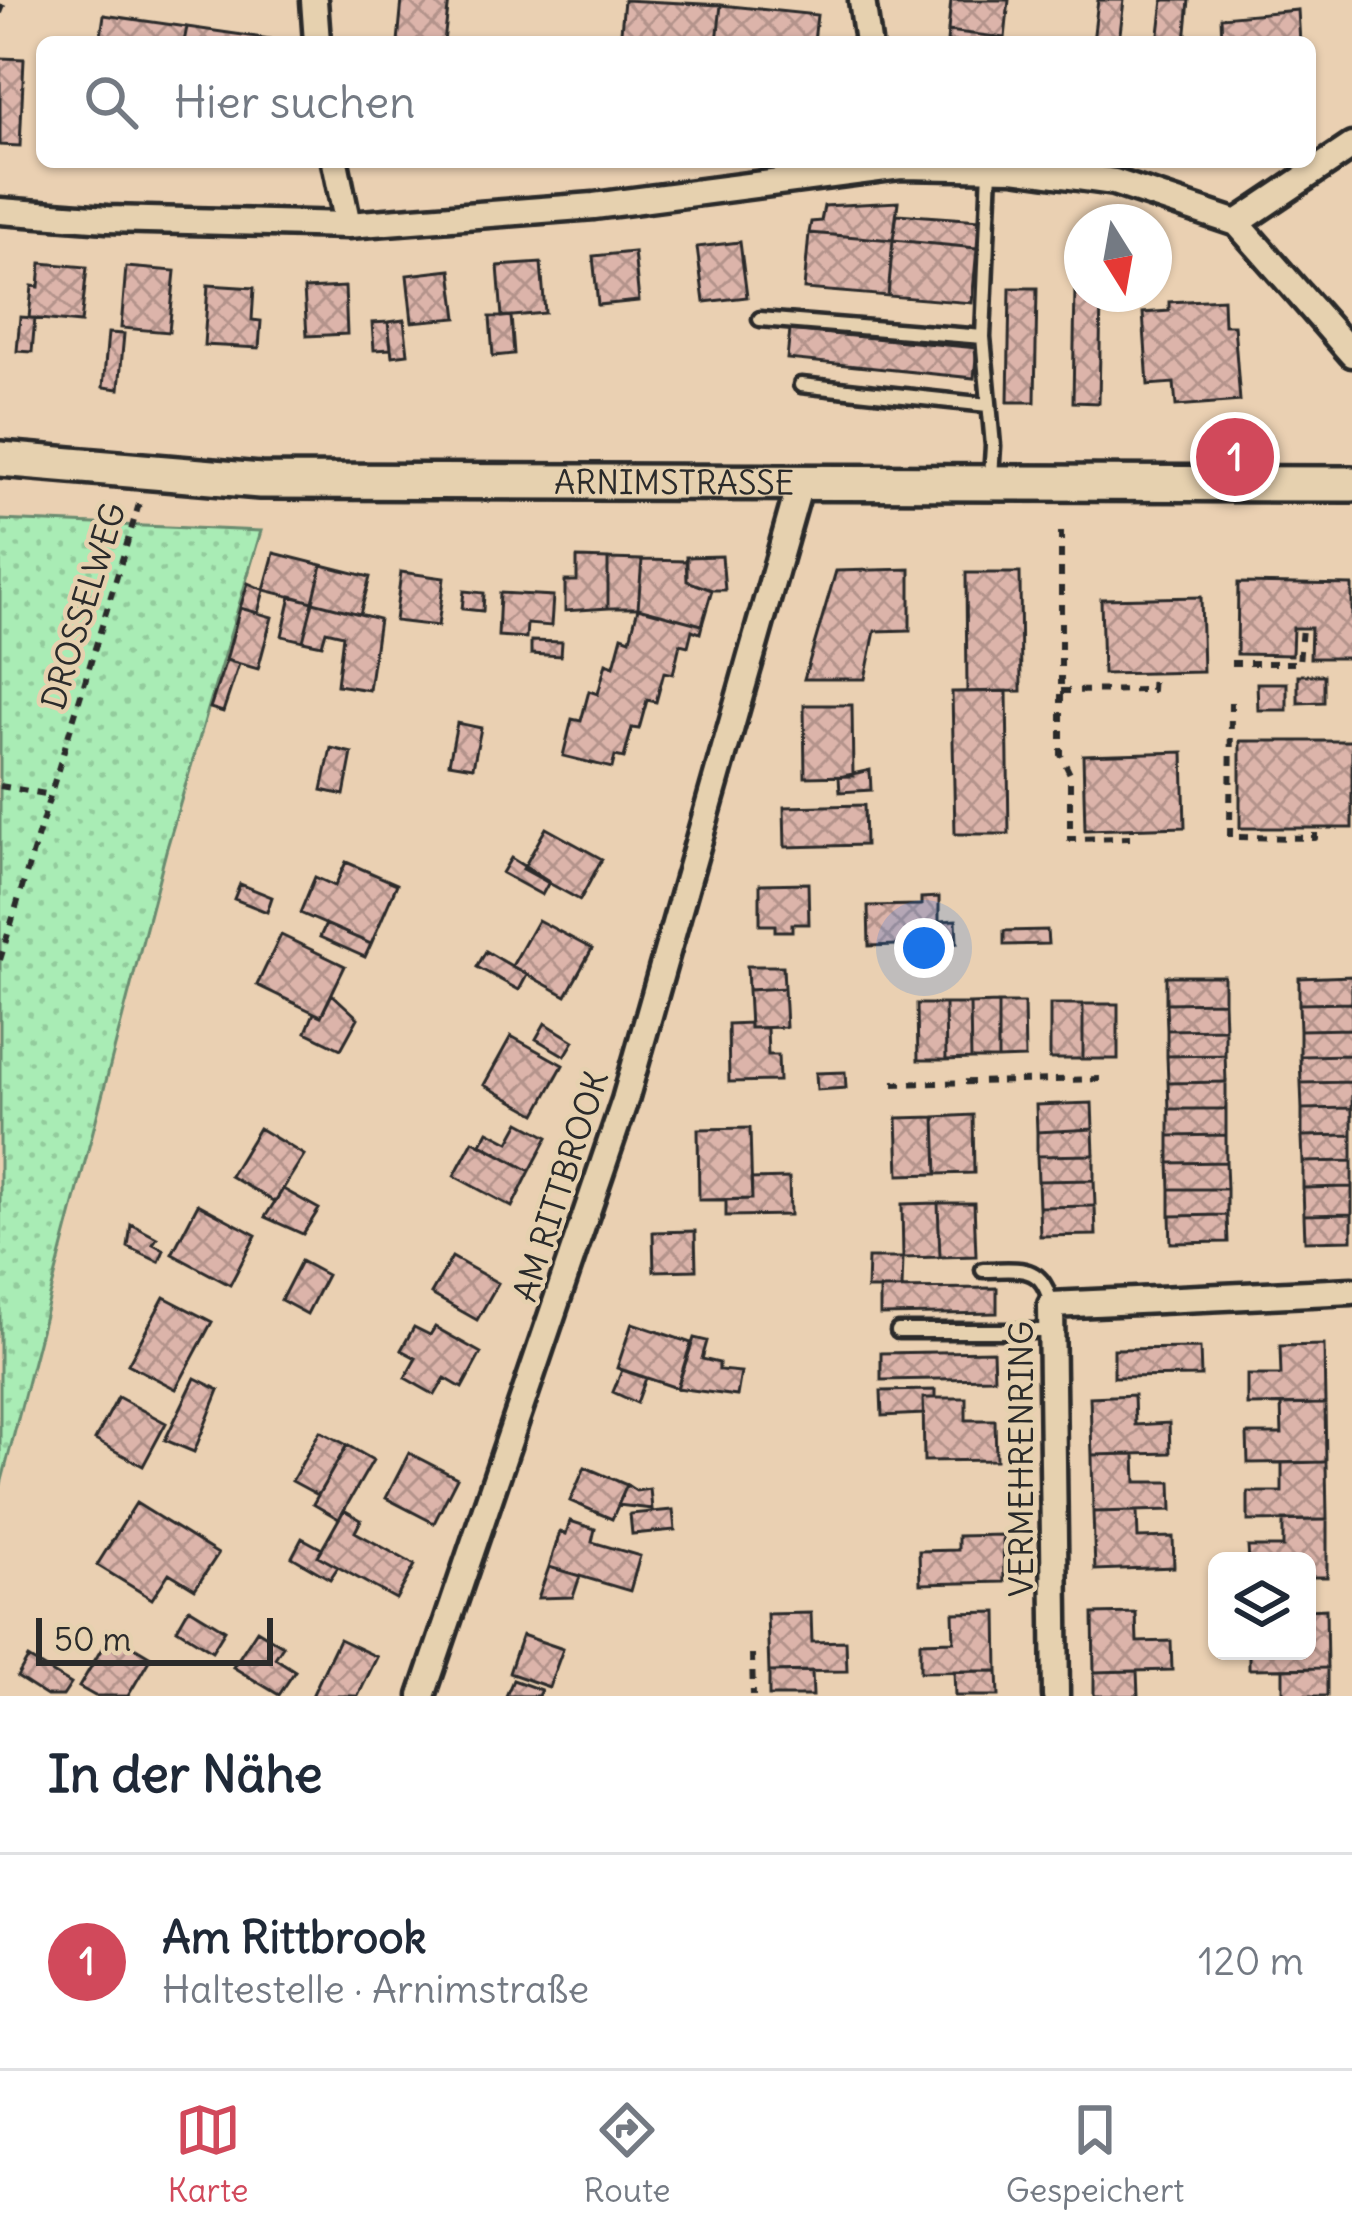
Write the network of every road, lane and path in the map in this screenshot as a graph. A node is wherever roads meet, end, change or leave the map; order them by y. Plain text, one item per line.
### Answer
1 (5, 0) edge
2 (314, 0) edge
3 (862, 0) edge
4 (0, 14) edge
5 (316, 36) edge
6 (867, 36) edge
7 (1352, 146) edge
8 (336, 168) edge
9 (872, 168) edge
10 (991, 168) edge
11 (999, 168) edge
12 (0, 211) edge
13 (1238, 223) junction
14 (348, 225) junction
15 (760, 320) dead end
16 (983, 337) junction
17 (1352, 354) edge
18 (801, 385) dead end
19 (988, 405) junction
20 (0, 459) edge
21 (147, 471) junction
22 (800, 484) junction
23 (990, 484) junction
24 (1352, 484) edge
25 (1061, 532) dead end
26 (1302, 628) dead end
27 (1231, 663) dead end
28 (1153, 673) dead end
29 (1061, 691) junction
30 (1231, 702) dead end
31 (0, 786) edge
32 (51, 795) junction
33 (1315, 828) dead end
34 (1132, 829) dead end
35 (0, 960) edge
36 (1100, 1079) dead end
37 (892, 1084) dead end
38 (983, 1270) dead end
39 (1352, 1291) edge
40 (1051, 1305) junction
41 (898, 1331) dead end
42 (1052, 1331) junction
43 (752, 1654) dead end
44 (422, 1696) edge
45 (753, 1696) edge
46 (1056, 1696) edge

1 - 4 path
2 - 5 street
3 - 6 street
7 - 13 street
8 - 14 street
9 - 14 street
10 - 16 lane
11 - 13 street
12 - 14 street
13 - 17 street
15 - 16 lane
16 - 19 lane
18 - 19 lane
19 - 23 lane
20 - 21 main road, ARNIMSTRASSE
21 - 22 main road, ARNIMSTRASSE
21 - 32 path, DROSSELWEG
22 - 23 main road, ARNIMSTRASSE
22 - 44 street, AM RITTBROOK
23 - 24 main road, ARNIMSTRASSE
25 - 29 path
26 - 27 path
28 - 29 path
29 - 34 path
30 - 33 path
31 - 32 path
32 - 35 path, DROSSELWEG
36 - 37 path
38 - 40 lane
39 - 40 street, VERMEHRENRING
40 - 42 street, VERMEHRENRING
41 - 42 lane
42 - 46 street, VERMEHRENRING
43 - 45 path

